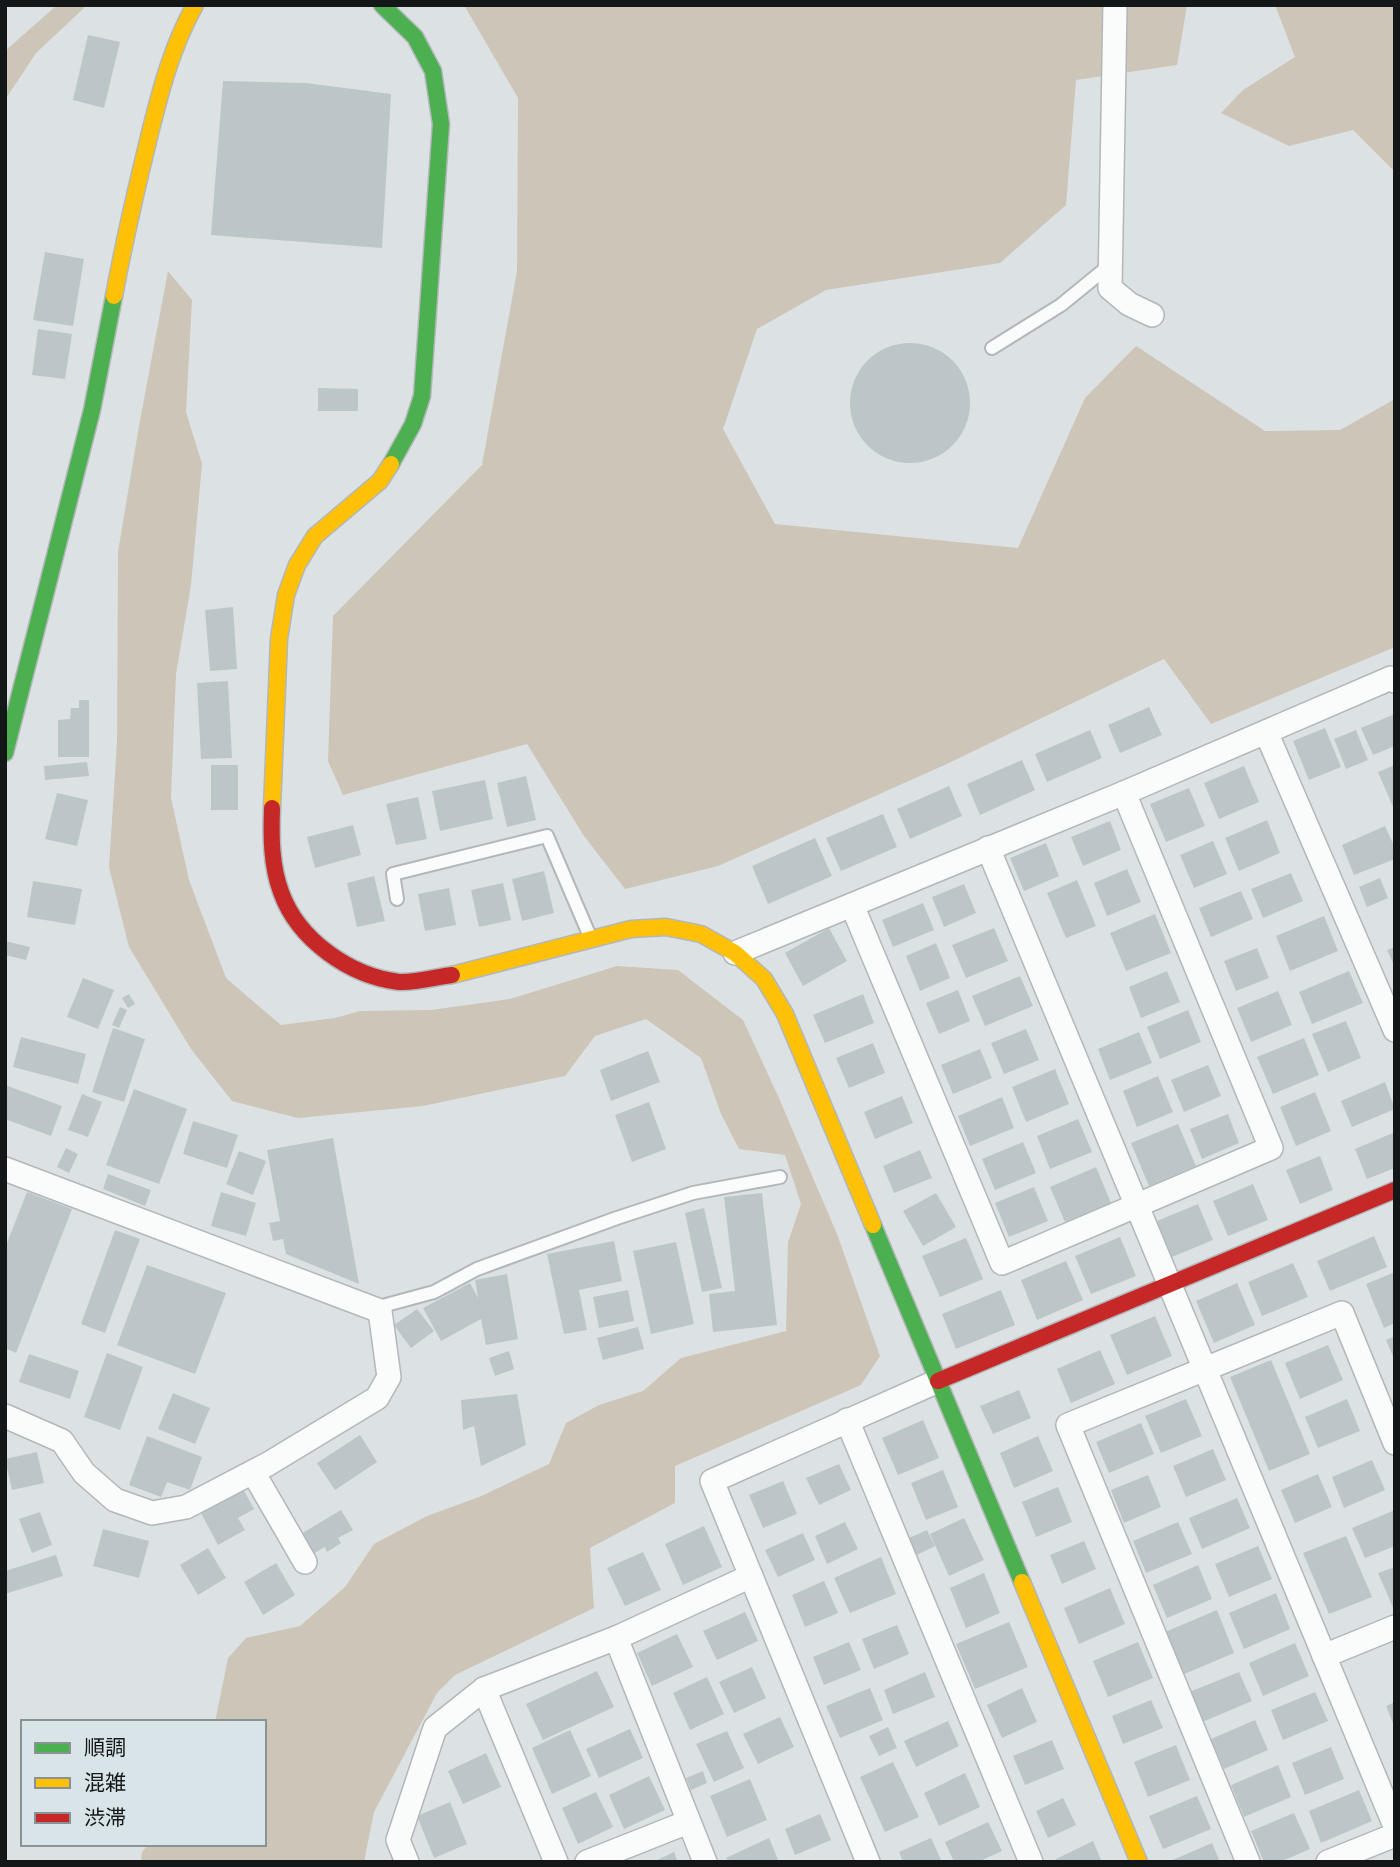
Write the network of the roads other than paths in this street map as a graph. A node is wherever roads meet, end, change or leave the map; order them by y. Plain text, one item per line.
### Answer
1 (195, 5) edge
2 (382, 5) edge
3 (1115, 5) edge
4 (1110, 265) junction
5 (1152, 315) dead end
6 (992, 348) dead end
7 (1395, 681) edge
8 (1266, 732) junction
9 (5, 753) edge
10 (1124, 793) junction
11 (988, 848) junction
12 (397, 899) dead end
13 (852, 905) junction
14 (591, 939) junction
15 (735, 953) junction
16 (1395, 1030) edge
17 (5, 1169) edge
18 (780, 1177) dead end
19 (1395, 1190) edge
20 (1135, 1205) junction
21 (1168, 1284) junction
22 (374, 1308) junction
23 (1203, 1369) junction
24 (938, 1381) junction
25 (5, 1416) edge
26 (847, 1420) junction
27 (1395, 1443) edge
28 (253, 1472) junction
29 (304, 1562) dead end
30 (751, 1576) junction
31 (1395, 1627) edge
32 (615, 1638) junction
33 (1324, 1656) junction
34 (484, 1689) junction
35 (688, 1822) junction
36 (1395, 1826) edge
37 (1395, 1835) edge
38 (407, 1862) edge
39 (556, 1862) edge
40 (587, 1862) edge
41 (705, 1862) edge
42 (868, 1862) edge
43 (1031, 1862) edge
44 (1139, 1862) edge
45 (1248, 1862) edge
46 (1328, 1862) edge

1 - 9 street
2 - 14 street
3 - 4 street
4 - 5 street
4 - 6 lane
7 - 8 street
8 - 10 street
8 - 16 street
10 - 11 street
10 - 20 street
11 - 13 street
11 - 20 street
12 - 14 lane
13 - 15 street
13 - 20 street
14 - 15 street
15 - 24 street
17 - 22 street
18 - 22 lane
19 - 21 street
20 - 21 street
21 - 23 street
21 - 24 street
22 - 28 street
23 - 27 street
23 - 33 street
23 - 45 street
24 - 26 street
24 - 44 street
25 - 28 street
26 - 30 street
26 - 43 street
28 - 29 street
30 - 32 street
30 - 42 street
31 - 33 street
32 - 34 street
32 - 35 street
33 - 36 street
34 - 38 street
34 - 39 street
35 - 40 street
35 - 41 street
37 - 46 street

